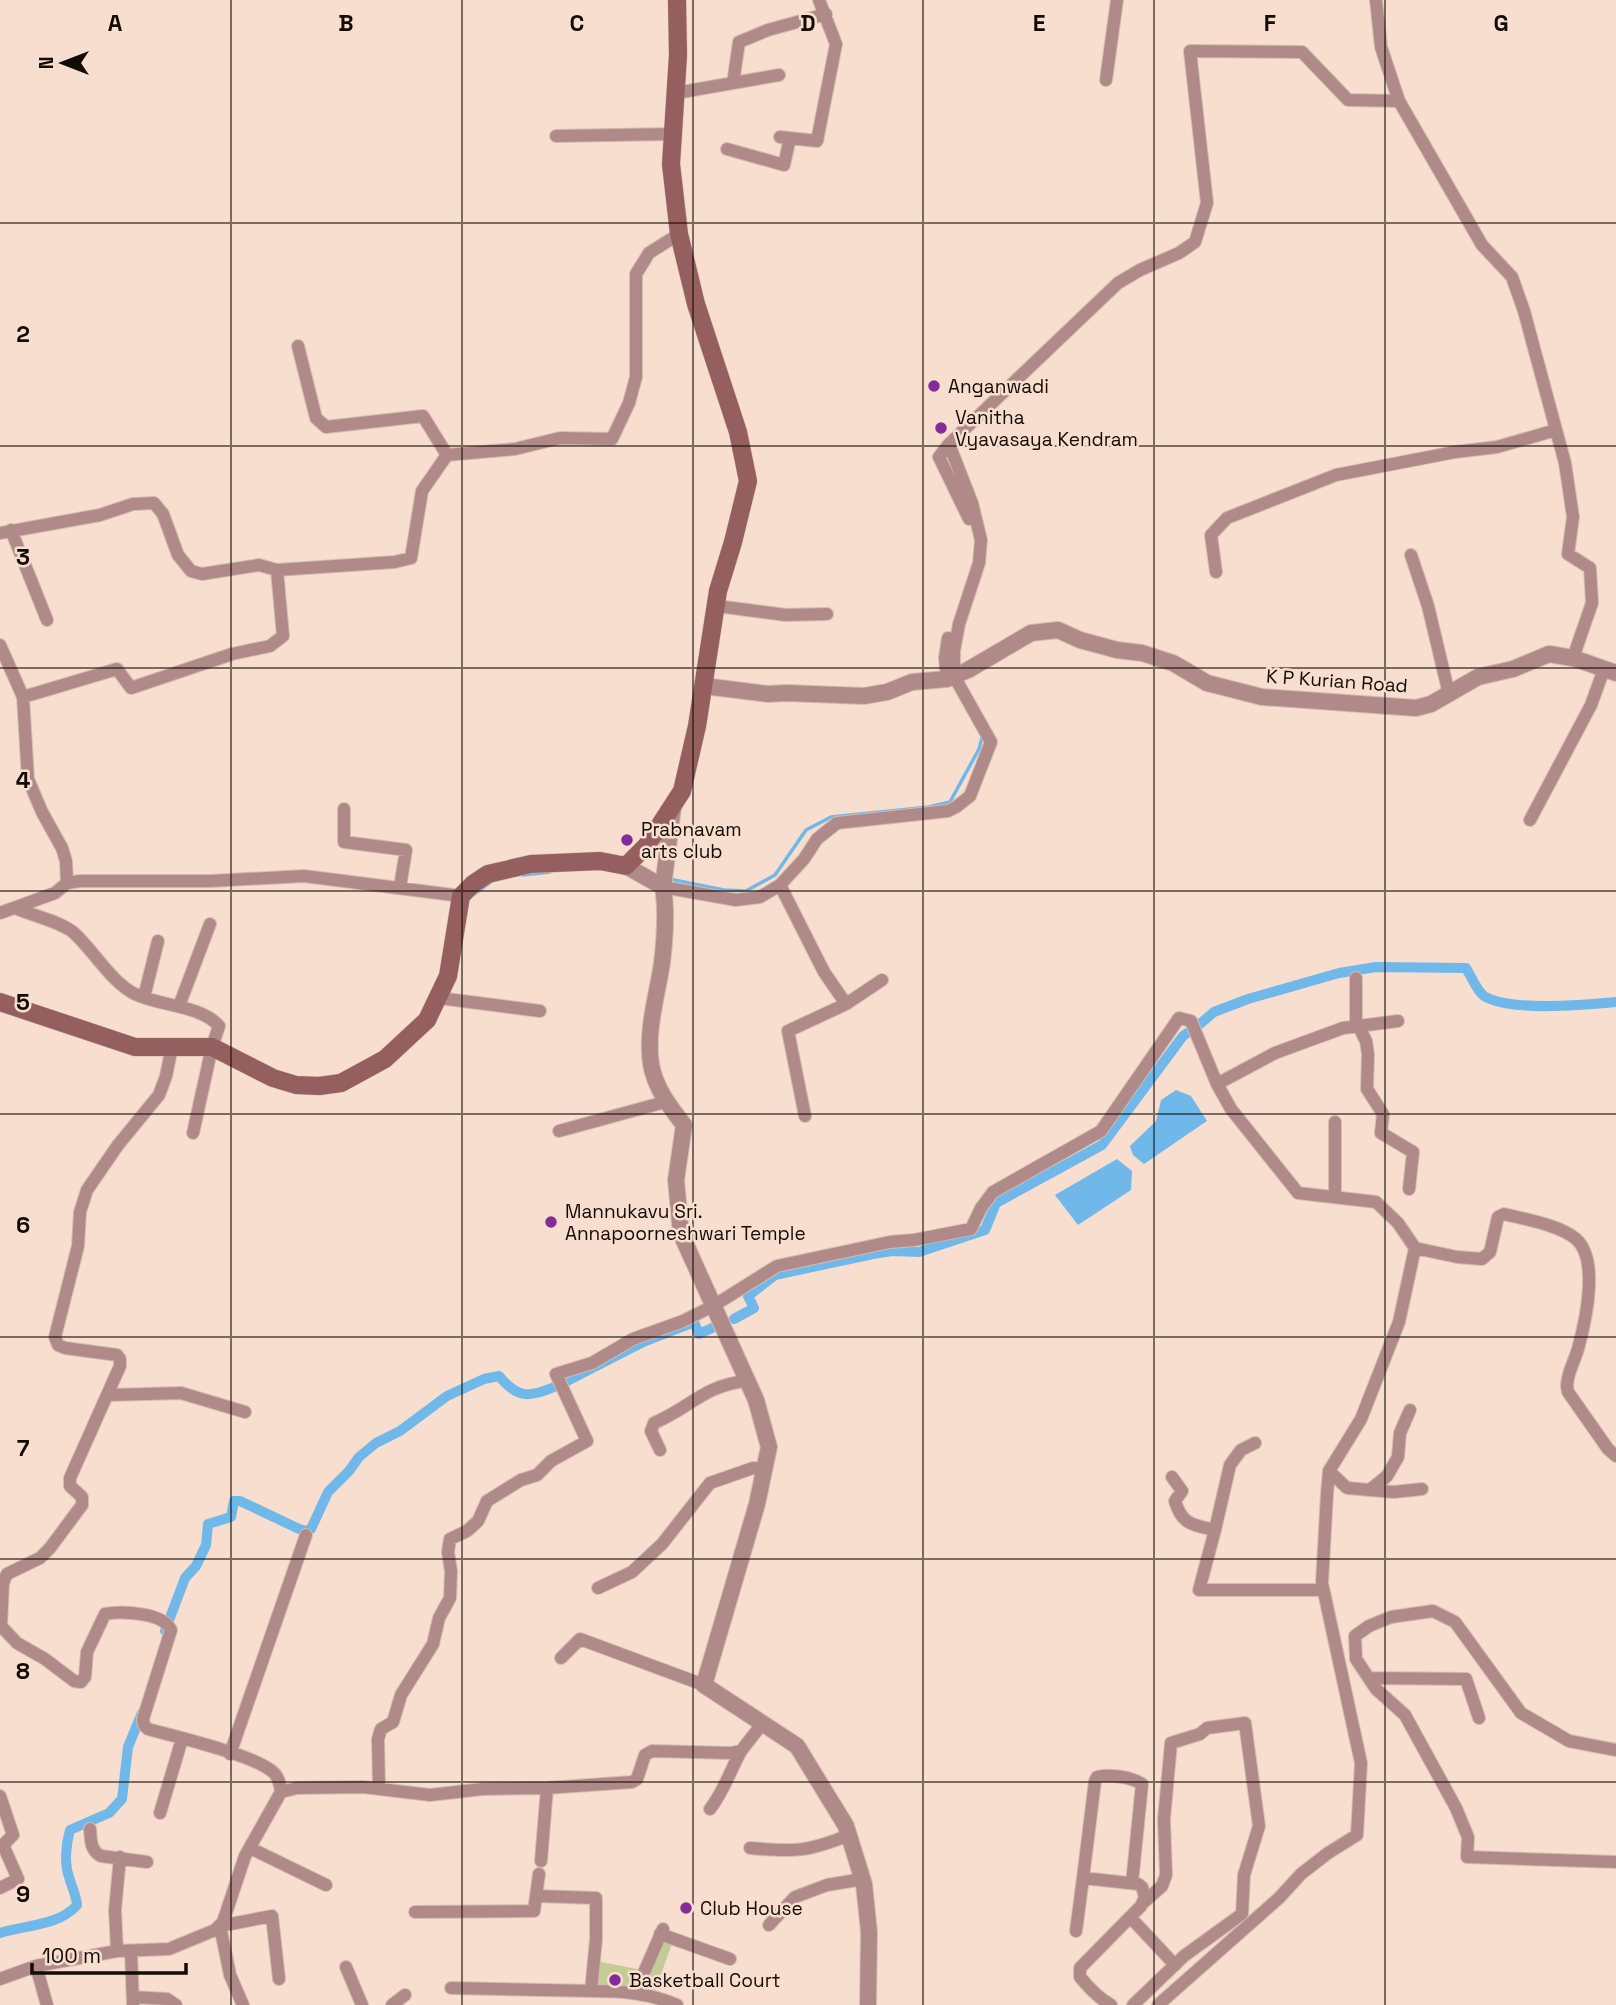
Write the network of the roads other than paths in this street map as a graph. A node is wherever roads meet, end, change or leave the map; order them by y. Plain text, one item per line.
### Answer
1 (677, 0) edge
2 (819, 0) edge
3 (1116, 0) edge
4 (1376, 0) edge
5 (826, 14) junction
6 (779, 75) dead end
7 (1106, 80) dead end
8 (733, 83) junction
9 (676, 93) junction
10 (1399, 101) junction
11 (673, 134) junction
12 (556, 136) dead end
13 (727, 149) dead end
14 (679, 234) junction
15 (298, 346) dead end
16 (1556, 430) junction
17 (447, 455) junction
18 (5, 532) edge
19 (1411, 555) dead end
20 (277, 570) junction
21 (1216, 572) dead end
22 (717, 606) junction
23 (827, 614) dead end
24 (47, 620) dead end
25 (0, 645) edge
26 (1573, 658) junction
27 (1610, 671) edge
28 (951, 677) junction
29 (704, 686) junction
30 (1449, 694) junction
31 (23, 697) junction
32 (673, 807) junction
33 (344, 810) dead end
34 (1530, 820) dead end
35 (626, 866) junction
36 (67, 883) junction
37 (780, 885) junction
38 (400, 887) junction
39 (663, 887) junction
40 (461, 896) junction
41 (15, 908) junction
42 (0, 913) edge
43 (210, 924) dead end
44 (158, 941) dead end
45 (1356, 978) dead end
46 (882, 980) dead end
47 (144, 997) junction
48 (439, 998) junction
49 (0, 1002) edge
50 (846, 1004) junction
51 (179, 1006) junction
52 (540, 1011) dead end
53 (1398, 1021) dead end
54 (1360, 1026) junction
55 (172, 1047) junction
56 (212, 1047) junction
57 (1217, 1084) junction
58 (665, 1102) junction
59 (805, 1116) dead end
60 (1335, 1122) dead end
61 (559, 1131) dead end
62 (193, 1133) dead end
63 (1409, 1189) dead end
64 (1335, 1196) junction
65 (1415, 1248) junction
66 (714, 1310) junction
67 (747, 1381) junction
68 (108, 1395) junction
69 (1410, 1410) dead end
70 (245, 1412) dead end
71 (1255, 1443) dead end
72 (660, 1450) dead end
73 (1616, 1456) edge
74 (764, 1469) junction
75 (1329, 1471) junction
76 (1172, 1478) dead end
77 (1422, 1489) dead end
78 (1370, 1490) junction
79 (1215, 1530) junction
80 (306, 1535) dead end
81 (598, 1588) dead end
82 (1324, 1590) junction
83 (0, 1626) edge
84 (561, 1658) dead end
85 (1369, 1678) junction
86 (704, 1685) junction
87 (1479, 1718) dead end
88 (762, 1724) junction
89 (182, 1739) junction
90 (1616, 1750) edge
91 (741, 1751) junction
92 (230, 1754) junction
93 (379, 1788) junction
94 (547, 1788) junction
95 (281, 1792) junction
96 (0, 1796) edge
97 (710, 1809) dead end
98 (160, 1813) dead end
99 (90, 1829) dead end
100 (13, 1835) junction
101 (849, 1835) junction
102 (0, 1841) edge
103 (250, 1848) junction
104 (750, 1848) dead end
105 (120, 1857) junction
106 (147, 1862) dead end
107 (1616, 1862) edge
108 (1083, 1878) junction
109 (863, 1879) junction
110 (1132, 1884) junction
111 (326, 1885) dead end
112 (0, 1888) edge
113 (537, 1896) junction
114 (1144, 1902) junction
115 (415, 1912) dead end
116 (1130, 1917) junction
117 (769, 1925) dead end
118 (219, 1926) junction
119 (1076, 1930) dead end
120 (117, 1951) junction
121 (131, 1952) junction
122 (730, 1959) dead end
123 (1175, 1965) junction
124 (36, 1966) junction
125 (346, 1966) dead end
126 (0, 1979) edge
127 (279, 1979) dead end
128 (451, 1987) dead end
129 (591, 1991) junction
130 (635, 1993) junction
131 (405, 1995) dead end
132 (133, 2001) edge
133 (47, 2005) edge
134 (176, 2005) edge
135 (243, 2005) edge
136 (362, 2005) edge
137 (392, 2005) edge
138 (677, 2005) edge
139 (868, 2005) edge
140 (1111, 2005) edge
141 (1133, 2005) edge
142 (1158, 2005) edge

1 - 9 main road
2 - 5 street
3 - 7 street
4 - 10 street
5 - 8 street
5 - 13 street
6 - 8 street
8 - 9 street
9 - 11 main road
10 - 16 street
10 - 28 street
11 - 12 street
11 - 14 main road
14 - 17 street
14 - 22 main road
15 - 17 street
16 - 21 street
16 - 26 street
17 - 20 street
18 - 20 street
18 - 24 street
19 - 30 street
20 - 31 street
22 - 23 street
22 - 29 main road
25 - 31 street
26 - 27 street, K P Kurian Road
26 - 30 street, K P Kurian Road
27 - 34 street
28 - 29 street, K P Kurian Road
28 - 30 street, K P Kurian Road
28 - 37 street
29 - 32 main road
31 - 36 street
32 - 35 main road
32 - 39 street
33 - 38 street
35 - 39 street
35 - 40 main road
36 - 38 street
36 - 41 street
37 - 39 street
37 - 50 street
38 - 40 street
39 - 58 street
40 - 48 main road
41 - 42 street
41 - 47 street
43 - 51 street
44 - 47 street
45 - 54 street
46 - 50 street
47 - 51 street
48 - 52 street
48 - 56 main road
49 - 55 main road
50 - 59 street
51 - 56 street
53 - 54 street
54 - 57 street
54 - 63 street
55 - 56 main road
55 - 68 street
56 - 62 street
57 - 64 street
57 - 66 street
58 - 61 street
58 - 66 street
60 - 64 street
64 - 65 street
65 - 73 street
65 - 75 street
66 - 67 street
66 - 93 street
67 - 72 street
67 - 74 street
68 - 70 street
68 - 83 street
69 - 78 street
71 - 79 street
74 - 81 street
74 - 86 street
75 - 78 street
75 - 82 street
76 - 79 street
77 - 78 street
79 - 82 street
80 - 92 street
82 - 142 street
83 - 89 street
84 - 86 street
85 - 87 street
85 - 90 street
85 - 107 street
86 - 88 street
88 - 91 street
88 - 101 street
89 - 92 street
89 - 98 street
91 - 94 street
91 - 97 street
92 - 95 street
93 - 94 street
93 - 95 street
94 - 113 street
95 - 103 street
96 - 100 street
99 - 105 street
100 - 102 street
100 - 112 street
101 - 104 street
101 - 109 street
103 - 111 street
103 - 118 street
105 - 106 street
105 - 120 street
108 - 110 street
108 - 110 street
108 - 119 street
109 - 117 street
109 - 139 street
110 - 114 street
113 - 115 street
113 - 129 street
114 - 116 street
114 - 123 street
116 - 123 street
116 - 140 street
118 - 121 street
118 - 127 street
118 - 135 street
120 - 121 street
120 - 124 street
121 - 132 street
122 - 130 street
123 - 141 street
124 - 126 street
124 - 133 street
125 - 136 street
128 - 129 street
129 - 130 street
130 - 138 street
131 - 137 street
132 - 134 street

